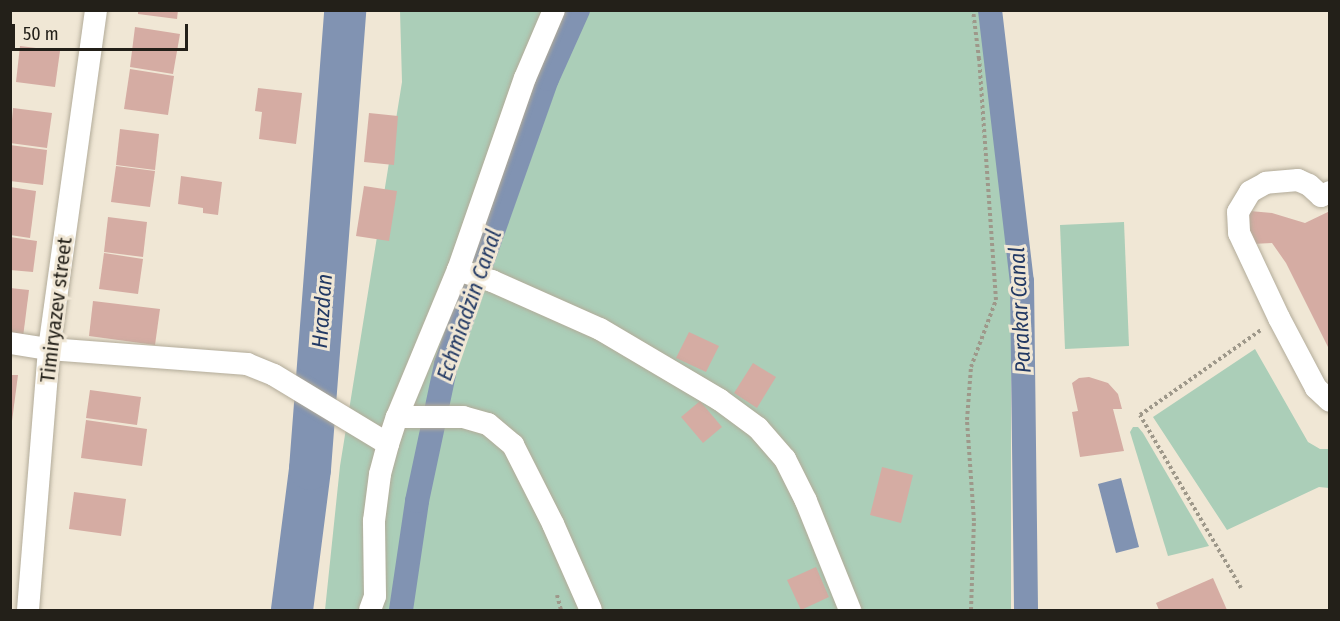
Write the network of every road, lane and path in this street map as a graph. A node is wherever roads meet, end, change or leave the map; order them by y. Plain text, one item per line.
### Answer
1 (96, 10) edge
2 (554, 10) edge
3 (973, 10) edge
4 (1329, 192) edge
5 (458, 270) junction
6 (1279, 318) junction
7 (10, 343) edge
8 (49, 349) junction
9 (1329, 401) edge
10 (397, 417) junction
11 (388, 444) junction
12 (1241, 588) dead end
13 (28, 610) edge
14 (370, 610) edge
15 (591, 610) edge
16 (850, 610) edge
17 (971, 610) edge

1 - 8 street, Timiryazev street
2 - 5 street
3 - 17 path
4 - 6 street
5 - 10 street
5 - 16 street
6 - 9 street
6 - 12 path
7 - 8 street
8 - 11 street
8 - 13 street, Timiryazev street
10 - 11 street
10 - 15 street
11 - 14 street

